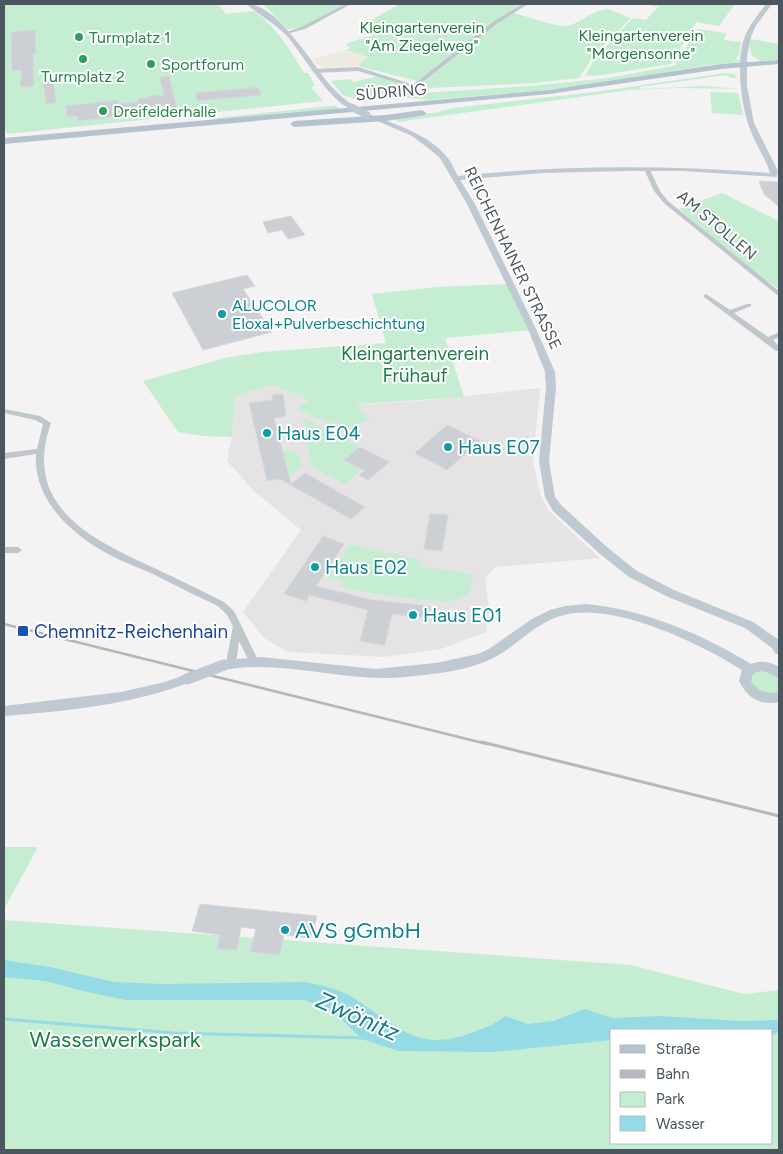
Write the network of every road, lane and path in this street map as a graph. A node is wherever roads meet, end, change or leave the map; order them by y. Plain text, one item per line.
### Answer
1 (249, 4) edge
2 (349, 4) edge
3 (526, 4) edge
4 (769, 4) edge
5 (286, 33) junction
6 (779, 62) edge
7 (744, 66) junction
8 (779, 66) edge
9 (315, 71) junction
10 (437, 103) junction
11 (462, 104) junction
12 (348, 105) junction
13 (371, 117) junction
14 (180, 125) junction
15 (208, 127) junction
16 (4, 141) edge
17 (4, 145) edge
18 (647, 169) junction
19 (777, 175) edge
20 (457, 178) junction
21 (779, 294) edge
22 (706, 296) dead end
23 (749, 305) dead end
24 (730, 312) junction
25 (779, 334) edge
26 (768, 340) junction
27 (779, 348) edge
28 (4, 411) edge
29 (39, 451) junction
30 (4, 456) edge
31 (4, 550) edge
32 (18, 550) dead end
33 (237, 627) junction
34 (779, 650) edge
35 (254, 662) junction
36 (228, 664) junction
37 (750, 669) junction
38 (778, 669) edge
39 (779, 697) edge
40 (4, 711) edge

1 - 5 main road, REICHENHAINER STRASSE
2 - 5 street
3 - 9 street
4 - 7 main road
5 - 9 main road, REICHENHAINER STRASSE
6 - 7 main road, SÜDRING
7 - 8 main road, SÜDRING
7 - 10 main road, SÜDRING
7 - 11 main road, SÜDRING
7 - 19 main road
9 - 12 main road, REICHENHAINER STRASSE
10 - 12 main road
10 - 14 main road, SÜDRING
11 - 13 main road
11 - 15 main road, SÜDRING
12 - 13 main road, REICHENHAINER STRASSE, bridge
12 - 14 main road
13 - 15 main road
13 - 20 main road, REICHENHAINER STRASSE
14 - 16 main road, SÜDRING
15 - 17 main road, SÜDRING
18 - 19 main road
18 - 20 main road
18 - 21 street, AM STOLLEN
20 - 34 main road, REICHENHAINER STRASSE
22 - 24 street
23 - 24 street
24 - 26 street
25 - 26 street
26 - 27 street
28 - 29 street
29 - 30 street
29 - 33 street
31 - 32 street
33 - 35 street
33 - 36 street
35 - 36 main road
35 - 37 main road
36 - 40 main road, bridge
37 - 38 main road
37 - 39 main road

